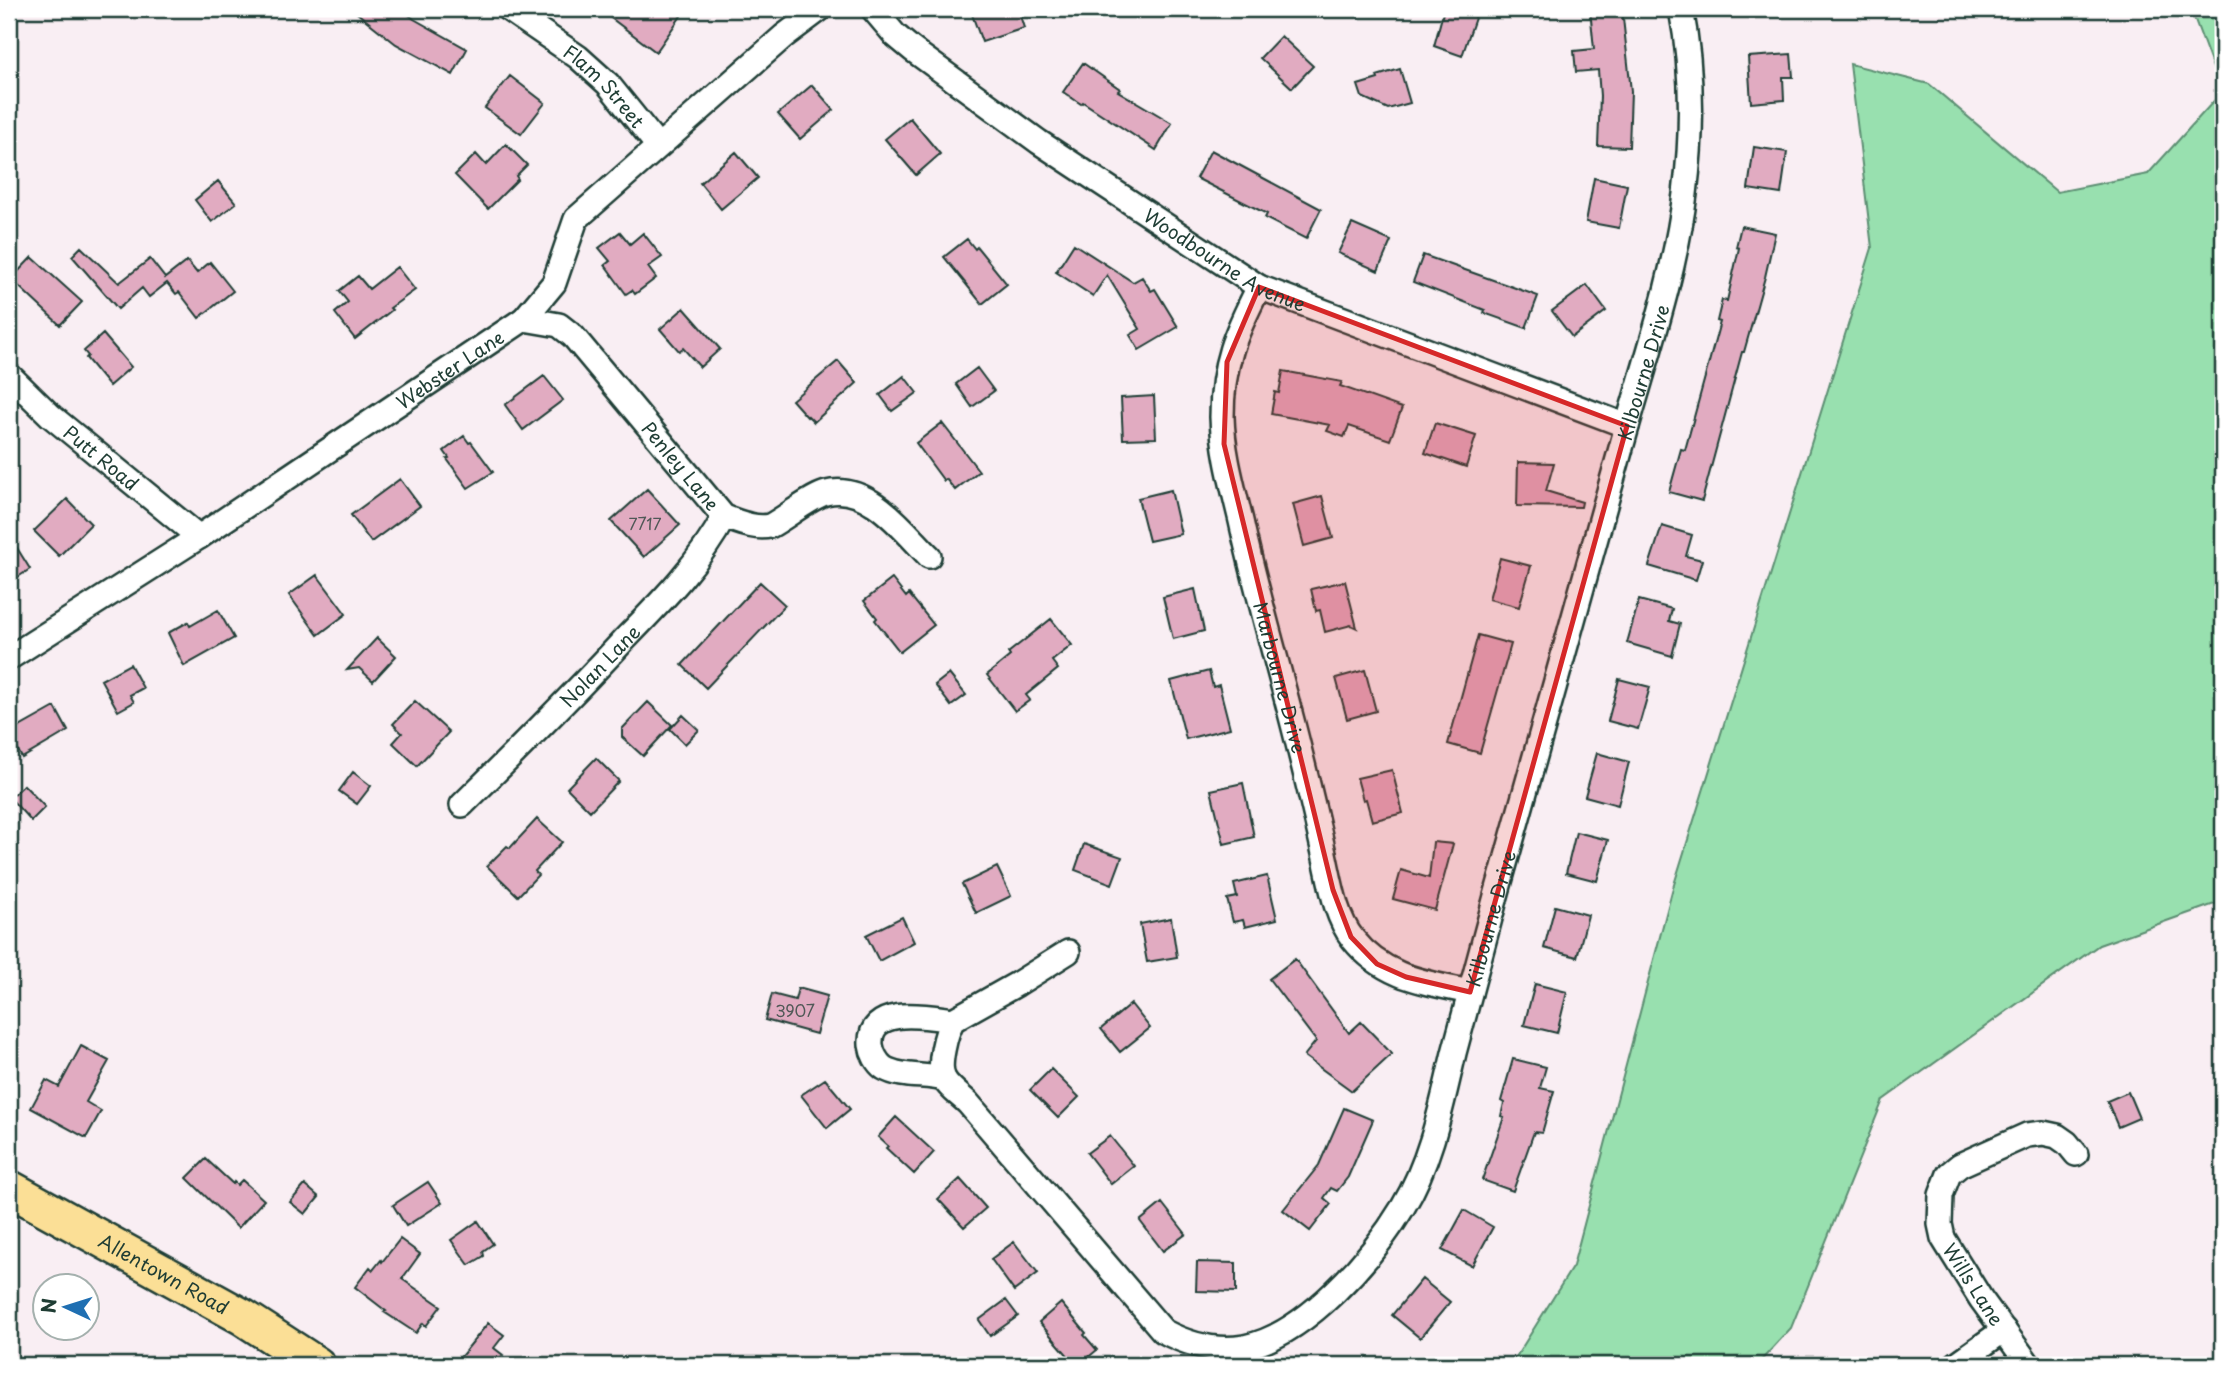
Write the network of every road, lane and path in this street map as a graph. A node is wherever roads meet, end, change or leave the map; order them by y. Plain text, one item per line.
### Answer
1 (508, 9) edge
2 (820, 9) edge
3 (873, 9) edge
4 (1681, 9) edge
5 (659, 146) junction
6 (1258, 287) junction
7 (524, 319) junction
8 (9, 375) edge
9 (1627, 426) junction
10 (724, 517) junction
11 (199, 537) junction
12 (929, 556) dead end
13 (9, 659) edge
14 (463, 805) dead end
15 (1068, 952) dead end
16 (1470, 992) junction
17 (953, 1020) junction
18 (944, 1079) junction
19 (2076, 1154) dead end
20 (9, 1188) edge
21 (2004, 1331) junction
22 (317, 1365) edge
23 (1955, 1365) edge
24 (2029, 1365) edge

1 - 5 street, Flam Street
2 - 5 street, Webster Lane
3 - 6 street, Woodbourne Avenue
4 - 9 street, Kilbourne Drive
5 - 7 street, Webster Lane
6 - 9 street, Woodbourne Avenue
6 - 16 street, Marbourne Drive
7 - 10 street, Penley Lane
7 - 11 street, Webster Lane
8 - 11 street, Putt Road
9 - 16 street, Kilbourne Drive
10 - 12 street, Penley Lane
10 - 14 street, Nolan Lane
11 - 13 street, Webster Lane
15 - 17 street
16 - 18 street, Kilbourne Drive
17 - 18 street
17 - 18 street
19 - 21 street, Wills Lane
20 - 22 main road, Allentown Road
21 - 23 street
21 - 24 street, Wills Lane

